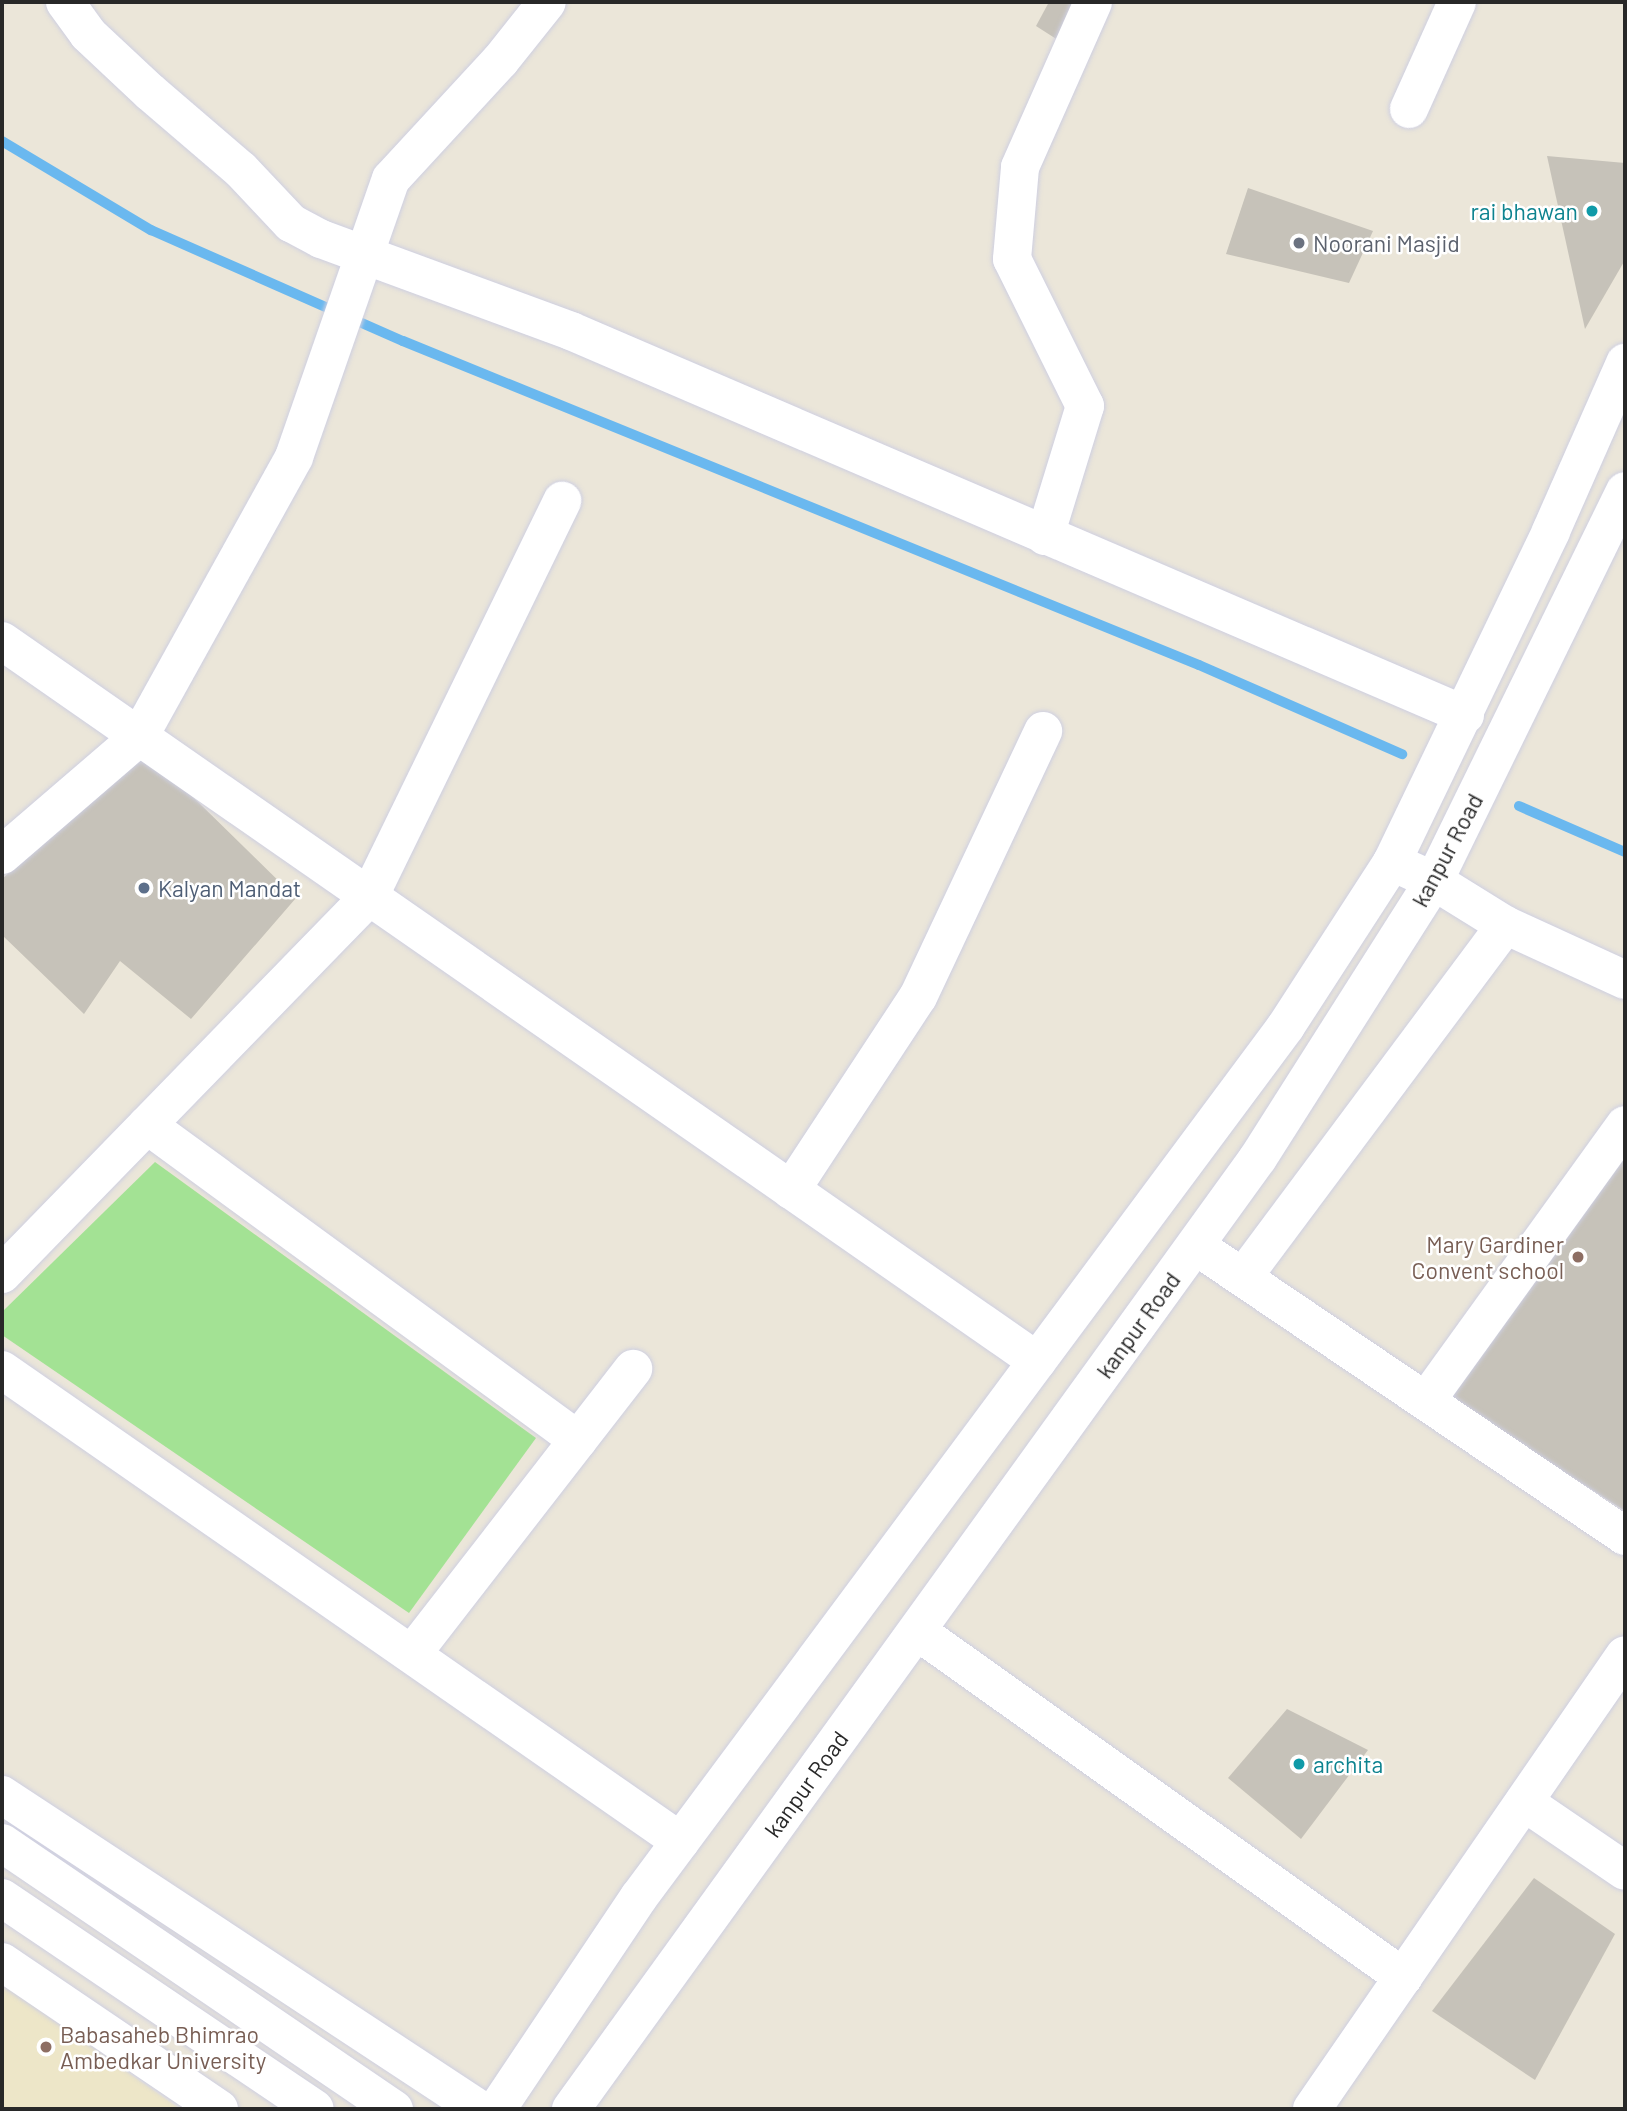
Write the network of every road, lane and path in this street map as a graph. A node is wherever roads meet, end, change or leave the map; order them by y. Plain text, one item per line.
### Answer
1 (65, 2) edge
2 (547, 2) edge
3 (1093, 2) edge
4 (1457, 2) edge
5 (1409, 109) dead end
6 (362, 260) junction
7 (1625, 363) edge
8 (1625, 491) edge
9 (562, 501) dead end
10 (1045, 536) junction
11 (2, 641) edge
12 (1465, 715) junction
13 (1042, 731) dead end
14 (139, 737) junction
15 (2, 855) edge
16 (1392, 862) junction
17 (1434, 881) junction
18 (369, 897) junction
19 (1505, 926) junction
20 (1625, 980) edge
21 (147, 1125) junction
22 (1625, 1125) edge
23 (791, 1190) junction
24 (1196, 1246) junction
25 (2, 1274) edge
26 (1243, 1277) junction
27 (1064, 1324) junction
28 (1114, 1359) junction
29 (1037, 1361) junction
30 (633, 1369) dead end
31 (2, 1370) edge
32 (1426, 1401) junction
33 (578, 1440) junction
34 (1625, 1536) edge
35 (917, 1631) junction
36 (412, 1654) junction
37 (1625, 1655) edge
38 (2, 1795) edge
39 (1524, 1802) junction
40 (680, 1841) junction
41 (2, 1843) edge
42 (1625, 1871) edge
43 (2, 1898) edge
44 (2, 1962) edge
45 (1403, 1977) junction
46 (219, 2109) edge
47 (314, 2109) edge
48 (394, 2109) edge
49 (479, 2109) edge
50 (497, 2109) edge
51 (571, 2109) edge
52 (1312, 2109) edge

1 - 6 street
2 - 6 street
3 - 10 street
4 - 5 street
6 - 10 street
6 - 14 street
7 - 12 street
8 - 17 street, kanpur Road
9 - 18 street
10 - 12 street
11 - 14 street
12 - 16 street
13 - 23 street
14 - 15 street
14 - 18 street
16 - 17 street
16 - 27 street
17 - 19 street
17 - 24 street, kanpur Road
18 - 21 street
18 - 23 street
19 - 20 street
19 - 26 street
21 - 25 street
21 - 33 street
22 - 32 street
23 - 29 street
24 - 26 street
24 - 28 street, kanpur Road
26 - 32 street
27 - 28 street
27 - 29 street
28 - 35 street, kanpur Road
29 - 40 street
30 - 33 street
31 - 36 street
32 - 34 street
33 - 36 street
35 - 45 street
35 - 51 street, kanpur Road
36 - 40 street
37 - 39 street
38 - 49 street
39 - 42 street
39 - 45 street
40 - 50 street
41 - 48 street
43 - 47 street
44 - 46 street
45 - 52 street

